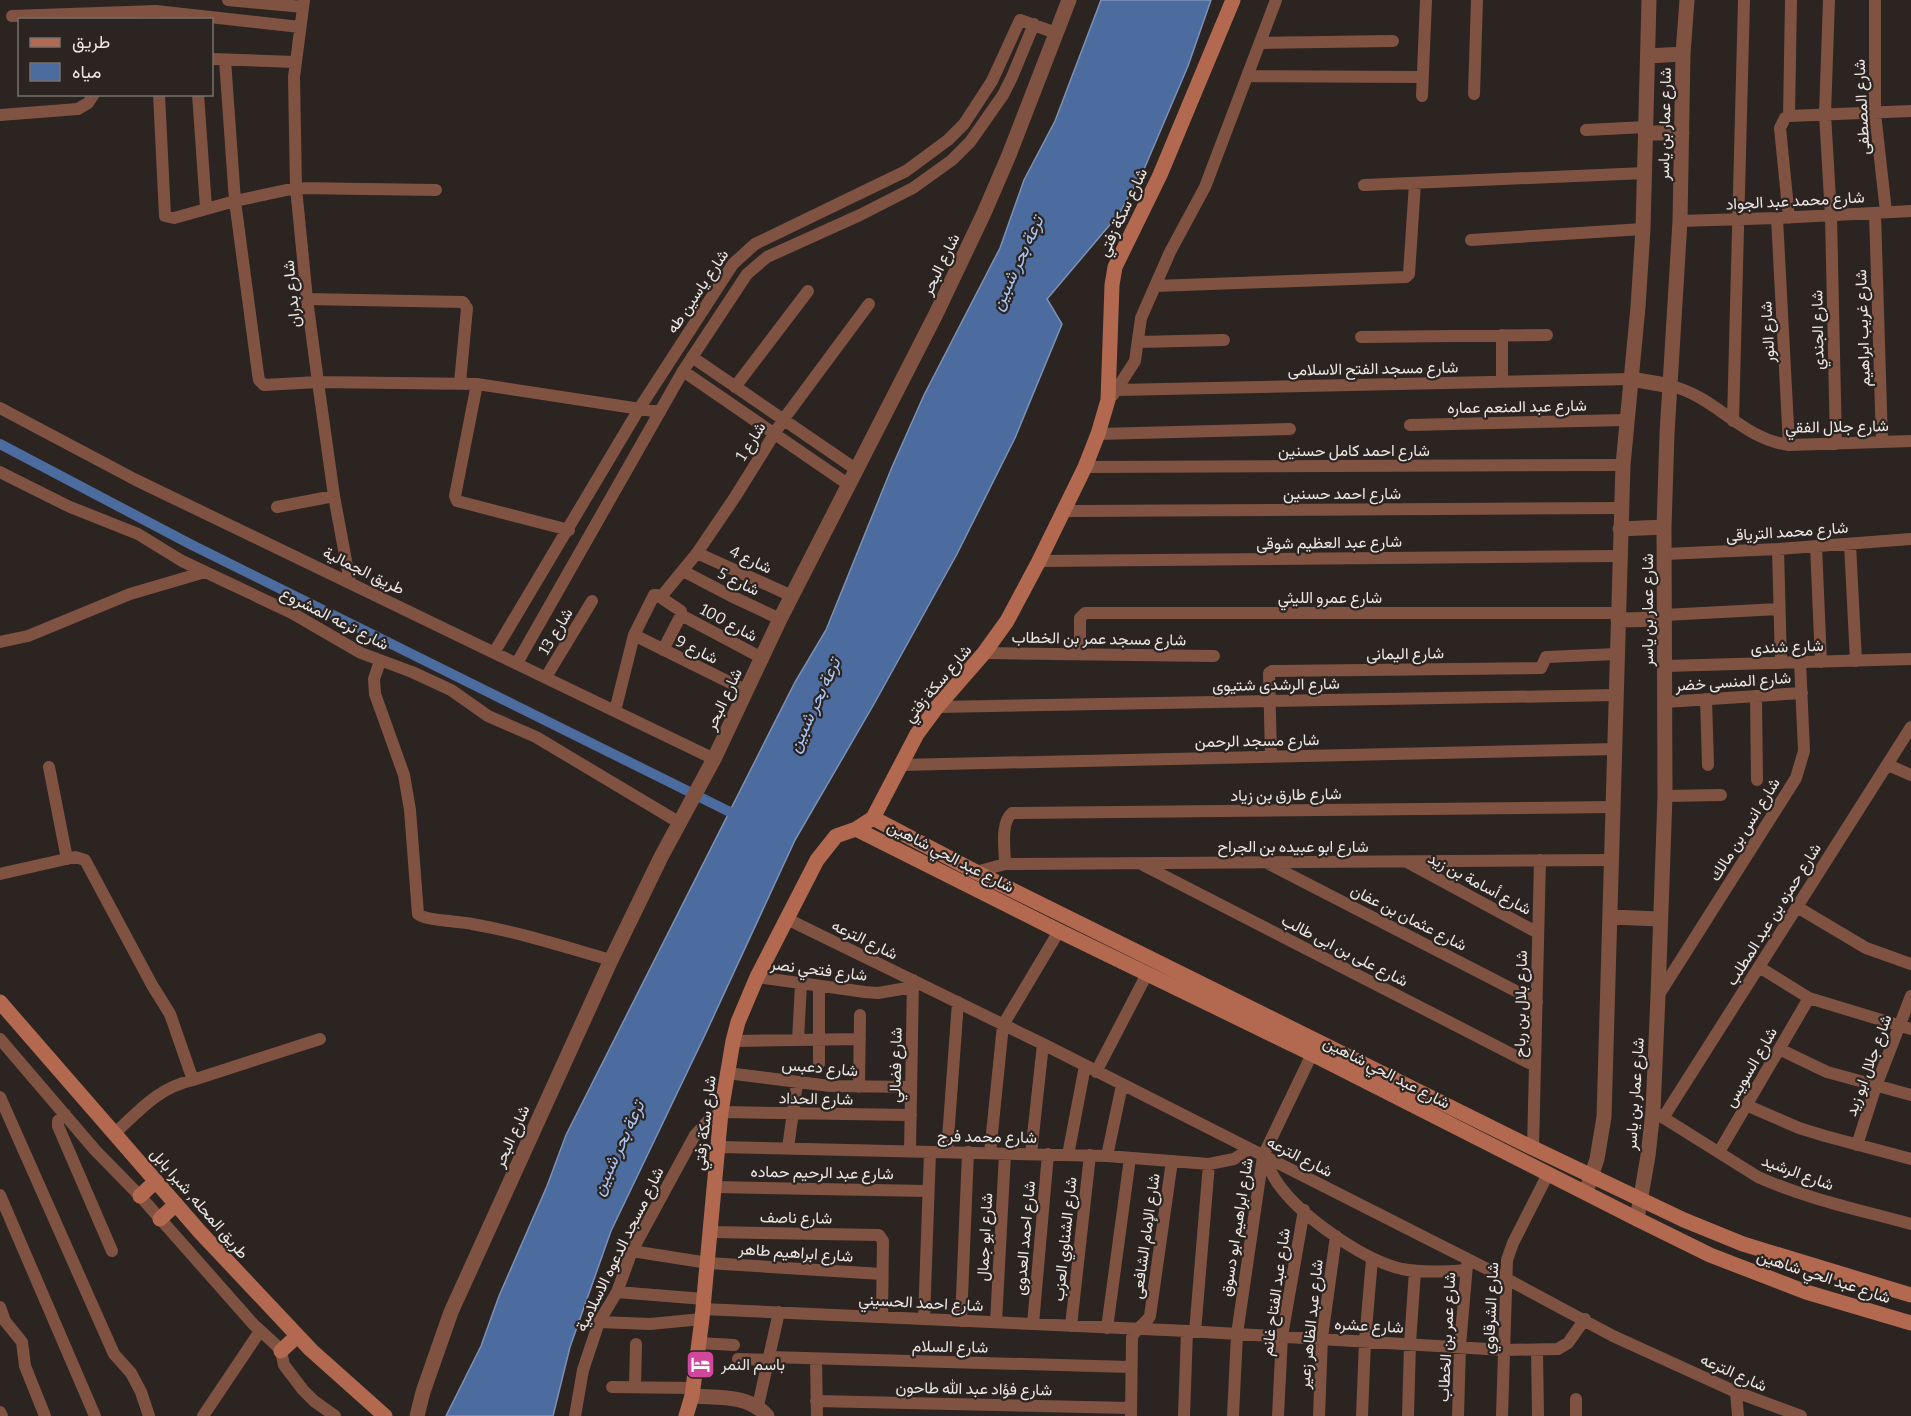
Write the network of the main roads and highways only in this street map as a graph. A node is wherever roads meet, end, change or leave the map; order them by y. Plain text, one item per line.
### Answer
1 (1233, 0) edge
2 (873, 818) junction
3 (856, 828) junction
4 (0, 1002) edge
5 (1911, 1295) edge
6 (1911, 1323) edge
7 (385, 1416) edge
8 (686, 1416) edge

1 - 2 main road, شارع سكة زفتي
2 - 3 main road, شارع سكة زفتي
2 - 5 main road, شارع عبد الحي شاهين
3 - 6 main road, شارع عبد الحي شاهين
3 - 8 main road, شارع سكة زفتي
4 - 7 main road, طريق المحله, شبرا بابل

